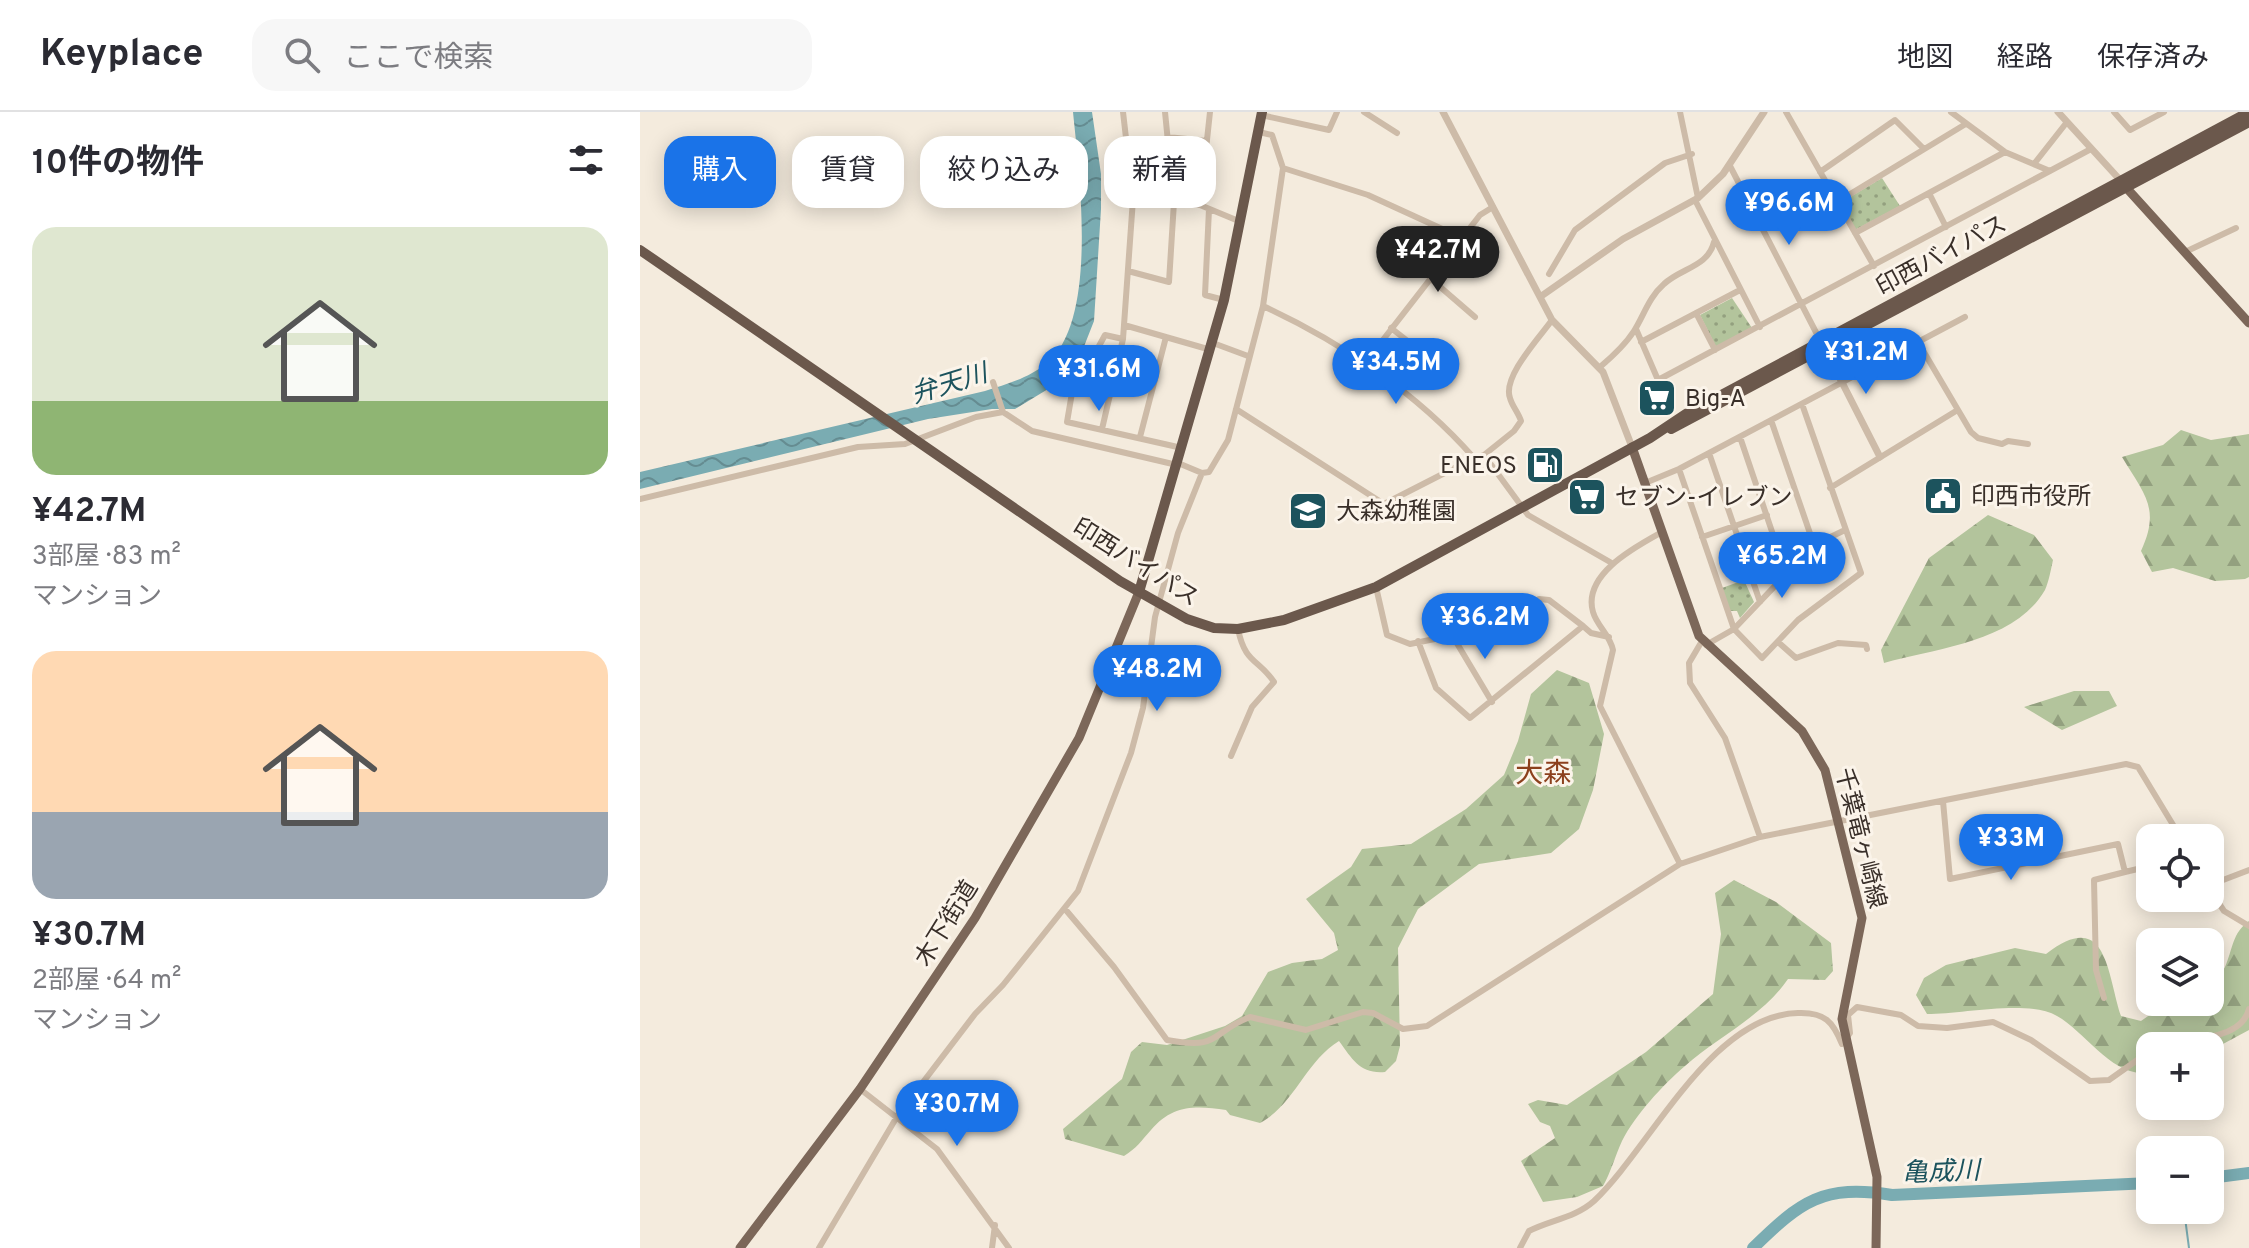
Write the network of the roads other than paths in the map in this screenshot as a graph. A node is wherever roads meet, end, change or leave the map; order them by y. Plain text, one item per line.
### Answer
1 (1123, 112) edge
2 (1165, 112) edge
3 (1210, 112) edge
4 (1337, 112) edge
5 (1364, 112) edge
6 (1443, 112) edge
7 (1680, 112) edge
8 (1752, 112) edge
9 (1764, 112) edge
10 (1786, 112) edge
11 (1951, 112) edge
12 (2058, 112) edge
13 (2164, 112) edge
14 (2249, 112) edge
15 (1261, 113) edge
16 (2116, 113) edge
17 (1758, 121) junction
18 (2067, 122) junction
19 (2249, 122) edge
20 (1964, 125) junction
21 (1259, 132) junction
22 (1397, 133) dead end
23 (1126, 136) edge
24 (1167, 136) edge
25 (1208, 136) edge
26 (1924, 149) junction
27 (2091, 149) junction
28 (2005, 152) junction
29 (1692, 154) junction
30 (2034, 164) junction
31 (1730, 166) junction
32 (1283, 168) junction
33 (2050, 171) junction
34 (1820, 172) junction
35 (2124, 185) junction
36 (1929, 193) junction
37 (1696, 199) junction
38 (1837, 202) junction
39 (1493, 207) junction
40 (1132, 208) edge
41 (1174, 208) edge
42 (1209, 209) joint
43 (1241, 222) junction
44 (1946, 227) junction
45 (2236, 228) dead end
46 (1855, 233) junction
47 (1462, 238) junction
48 (1714, 242) junction
49 (640, 250) edge
50 (2185, 252) junction
51 (1874, 266) junction
52 (1128, 271) junction
53 (1549, 274) dead end
54 (1431, 279) junction
55 (1740, 290) junction
56 (1540, 297) junction
57 (1224, 300) junction
58 (1802, 304) junction
59 (1263, 306) junction
60 (1696, 313) junction
61 (1475, 317) dead end
62 (1965, 317) dead end
63 (1552, 320) junction
64 (2249, 323) edge
65 (1124, 325) junction
66 (1760, 327) junction
67 (1391, 328) junction
68 (1636, 329) junction
69 (1166, 337) junction
70 (1123, 339) junction
71 (1641, 342) junction
72 (1918, 342) junction
73 (1212, 346) junction
74 (1823, 346) junction
75 (1715, 350) junction
76 (1248, 356) junction
77 (1365, 363) junction
78 (1437, 364) dead end
79 (1600, 367) junction
80 (993, 382) dead end
81 (1842, 382) junction
82 (1802, 404) junction
83 (1236, 409) junction
84 (1956, 411) junction
85 (1003, 412) junction
86 (1771, 420) junction
87 (1102, 429) junction
88 (911, 437) junction
89 (1140, 437) junction
90 (1740, 437) junction
91 (2028, 444) dead end
92 (1632, 447) junction
93 (1182, 448) junction
94 (1709, 453) junction
95 (1484, 455) junction
96 (1880, 457) junction
97 (1474, 458) junction
98 (1177, 464) junction
99 (1679, 469) junction
100 (1202, 473) junction
101 (1645, 483) junction
102 (1830, 488) junction
103 (640, 499) edge
104 (1522, 509) junction
105 (1767, 515) junction
106 (1734, 526) junction
107 (1845, 530) junction
108 (1662, 532) junction
109 (1702, 537) junction
110 (1814, 545) junction
111 (1610, 562) junction
112 (1786, 573) junction
113 (1376, 587) junction
114 (1139, 592) junction
115 (1760, 602) junction
116 (1159, 604) junction
117 (1583, 626) junction
118 (1238, 629) junction
119 (1734, 629) junction
120 (1452, 635) junction
121 (1609, 637) junction
122 (1418, 641) junction
123 (1778, 642) junction
124 (1704, 643) junction
125 (1867, 649) dead end
126 (1492, 702) junction
127 (1231, 756) dead end
128 (1943, 801) junction
129 (1839, 821) junction
130 (2172, 824) edge
131 (1760, 837) junction
132 (1680, 864) junction
133 (2136, 869) edge
134 (2249, 870) edge
135 (2125, 872) junction
136 (2224, 881) edge
137 (1065, 909) junction
138 (2224, 911) edge
139 (2249, 926) edge
140 (2104, 998) dead end
141 (2249, 1009) edge
142 (2224, 1032) edge
143 (1845, 1037) junction
144 (2136, 1062) edge
145 (860, 1089) junction
146 (898, 1115) junction
147 (995, 1225) junction
148 (740, 1248) edge
149 (819, 1248) edge
150 (992, 1248) edge
151 (1009, 1248) edge
152 (1520, 1248) edge
153 (1876, 1248) edge

1 - 23 street
2 - 24 street
3 - 25 street
4 - 15 street
5 - 22 street
6 - 39 street
7 - 29 street
8 - 17 street
9 - 17 street
10 - 34 street
11 - 20 street
12 - 18 street
13 - 16 street
14 - 35 highway, 印西バイパス
15 - 21 highway
17 - 31 street
18 - 27 street
18 - 30 street
19 - 35 highway, 印西バイパス
20 - 26 street
20 - 28 street
21 - 32 street
21 - 43 highway
26 - 34 street
26 - 38 street
27 - 33 street
27 - 35 street
28 - 30 street
28 - 36 street
29 - 37 street
29 - 53 street
30 - 33 street
31 - 37 street
31 - 58 street
32 - 47 street
32 - 59 street
33 - 44 street
34 - 38 street
35 - 50 main road
35 - 74 highway, 印西バイパス
36 - 44 street
36 - 46 street
37 - 48 street
37 - 56 street
38 - 46 street
39 - 47 street
39 - 56 street
40 - 52 street
41 - 52 street
42 - 43 street
42 - 57 street
43 - 57 highway
44 - 51 street
45 - 50 street
46 - 51 street
47 - 54 street
48 - 55 street
48 - 68 street
49 - 88 highway, 印西バイパス
50 - 64 main road
51 - 58 street
52 - 65 street
54 - 61 street
54 - 67 street
55 - 60 street
55 - 66 street
56 - 63 street
57 - 73 highway
58 - 66 street
58 - 74 street
59 - 76 street
59 - 77 street
60 - 71 street
60 - 75 street
62 - 72 street
63 - 79 street
63 - 95 street
65 - 69 street
65 - 70 street
66 - 75 street
67 - 77 street
67 - 78 street
68 - 71 street
68 - 79 street
69 - 73 street
69 - 89 street
70 - 87 street
70 - 87 street
71 - 75 street
72 - 81 street
72 - 84 street
73 - 76 street
73 - 93 highway
74 - 81 street
74 - 92 highway, 印西バイパス
76 - 83 street
77 - 97 street
79 - 92 street
80 - 85 street
81 - 82 street
81 - 96 street
82 - 86 street
82 - 102 street
83 - 97 street
83 - 100 street
84 - 91 street
84 - 96 street
85 - 88 street
85 - 98 street
86 - 90 street
86 - 110 street
87 - 89 street
88 - 103 street
88 - 114 highway, 印西バイパス
89 - 93 street
90 - 94 street
90 - 105 street
92 - 101 main road, 千葉竜ヶ崎線
92 - 104 highway, 印西バイパス
93 - 98 highway
94 - 99 street
94 - 106 street
95 - 97 street
95 - 104 street
96 - 102 street
98 - 100 street
98 - 114 highway
99 - 101 street
99 - 109 street
100 - 116 street
101 - 108 main road, 千葉竜ヶ崎線
102 - 107 street
104 - 111 street
104 - 113 highway, 印西バイパス
105 - 106 street
105 - 112 street
106 - 109 street
106 - 115 street
107 - 110 street
107 - 123 street
108 - 111 street
108 - 124 main road, 千葉竜ヶ崎線
109 - 119 street
110 - 112 street
111 - 121 street
112 - 115 street
113 - 118 highway, 印西バイパス
113 - 122 street
114 - 116 highway, 印西バイパス
114 - 145 main road, 木下街道
115 - 119 street
116 - 118 highway, 印西バイパス
116 - 137 street
117 - 120 street
117 - 121 street
117 - 126 street
118 - 127 street
119 - 123 street
119 - 124 street
120 - 122 street
120 - 126 street
121 - 132 street
122 - 126 street
123 - 125 street
124 - 129 main road, 千葉竜ヶ崎線
124 - 131 street
128 - 129 street
128 - 130 street
128 - 135 street
129 - 131 street
129 - 143 main road, 千葉竜ヶ崎線
131 - 132 street
132 - 137 street
133 - 135 street
134 - 136 street
135 - 140 street
137 - 146 street
138 - 139 street
141 - 142 street
143 - 144 street
143 - 152 street
143 - 153 main road, 千葉竜ヶ崎線
145 - 146 street
145 - 148 main road, 木下街道
146 - 147 street
146 - 149 street
147 - 150 street
147 - 151 street

